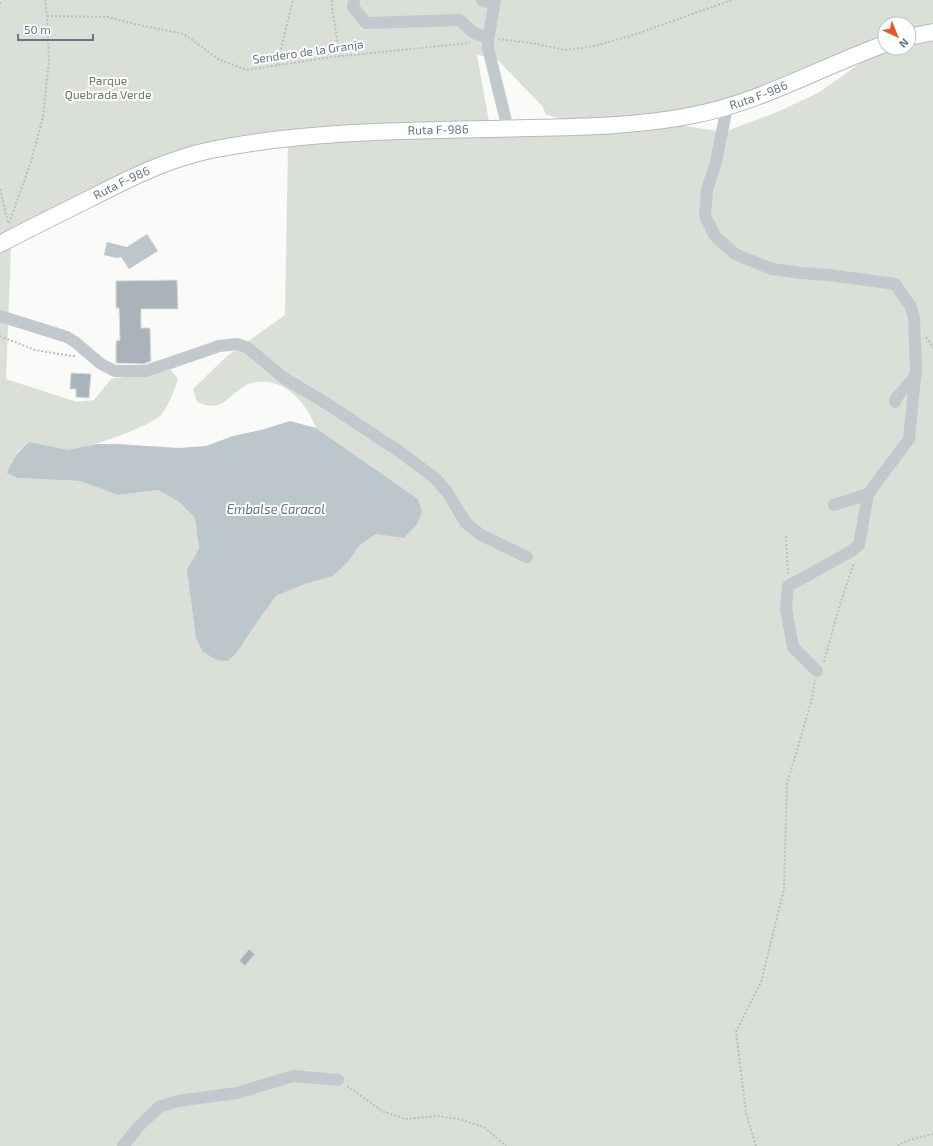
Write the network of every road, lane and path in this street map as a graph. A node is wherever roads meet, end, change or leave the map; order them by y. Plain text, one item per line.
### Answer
1 (0, 0) edge
2 (45, 0) edge
3 (293, 0) edge
4 (332, 0) edge
5 (354, 0) edge
6 (482, 0) edge
7 (732, 0) edge
8 (494, 2) edge
9 (0, 4) edge
10 (47, 16) junction
11 (933, 32) edge
12 (917, 35) edge
13 (488, 38) junction
14 (877, 47) edge
15 (340, 56) junction
16 (277, 65) junction
17 (726, 107) junction
18 (508, 128) junction
19 (0, 189) edge
20 (0, 244) edge
21 (0, 316) edge
22 (0, 336) edge
23 (90, 355) junction
24 (915, 377) junction
25 (895, 402) dead end
26 (868, 494) junction
27 (834, 505) dead end
28 (786, 536) dead end
29 (859, 545) junction
30 (527, 558) dead end
31 (788, 586) junction
32 (817, 671) junction
33 (338, 1080) joint
34 (933, 1134) edge
35 (123, 1146) edge
36 (506, 1146) edge
37 (756, 1146) edge
38 (898, 1146) edge

1 - 9 path
2 - 10 path
3 - 16 path
4 - 15 path
5 - 13 lane
6 - 8 lane
7 - 13 path, Sendero de la Granja
8 - 13 lane
10 - 16 path, Sendero de la Granja
10 - 19 path
11 - 12 main road
13 - 15 path, Sendero de la Granja
13 - 18 lane
14 - 17 main road, Ruta F-986
15 - 16 path, Sendero de la Granja
17 - 18 main road, Ruta F-986
17 - 24 lane
18 - 20 main road, Ruta F-986
21 - 23 lane
22 - 23 path
23 - 30 lane
24 - 25 lane
24 - 26 lane
26 - 27 lane
26 - 29 lane
28 - 31 path
29 - 31 lane
29 - 32 path
31 - 32 lane
32 - 37 path
33 - 35 lane
33 - 36 path
34 - 38 path

